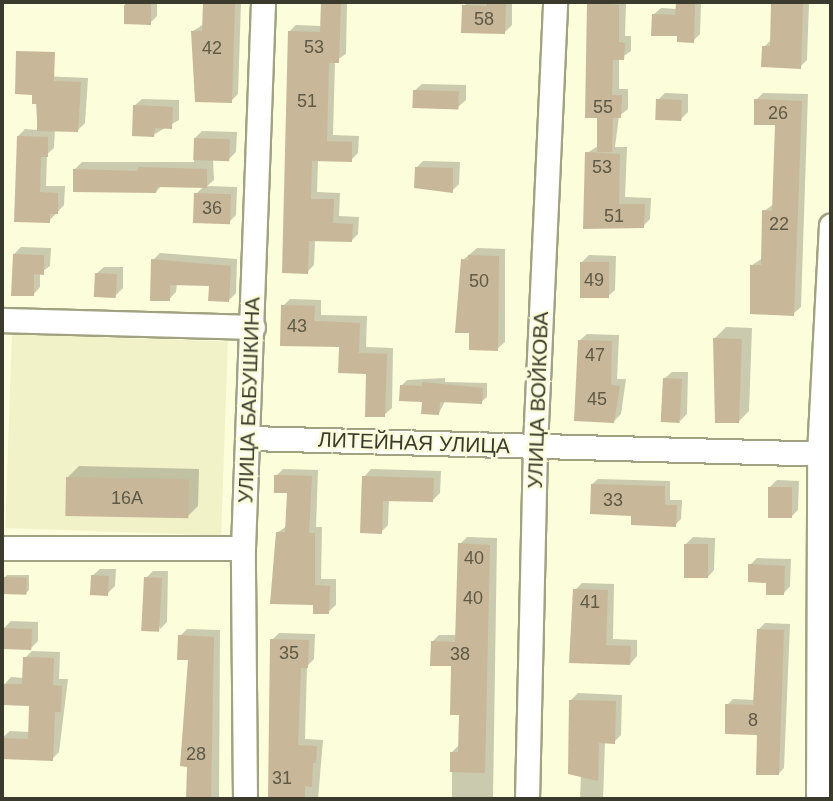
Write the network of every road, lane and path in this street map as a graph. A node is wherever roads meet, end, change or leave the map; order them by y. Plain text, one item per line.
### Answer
1 (263, 2) edge
2 (555, 2) edge
3 (831, 225) edge
4 (2, 320) edge
5 (253, 327) junction
6 (249, 438) junction
7 (535, 446) junction
8 (825, 454) edge
9 (2, 548) edge
10 (243, 548) junction
11 (245, 799) edge
12 (527, 799) edge
13 (818, 799) edge

1 - 5 street, УЛИЦА БАБУШКИНА
2 - 7 street, УЛИЦА ВОЙКОВА
3 - 8 street
4 - 5 street
5 - 6 street, УЛИЦА БАБУШКИНА
6 - 7 street, ЛИТЕЙНАЯ УЛИЦА
6 - 10 street, УЛИЦА БАБУШКИНА
7 - 8 street, ЛИТЕЙНАЯ УЛИЦА
7 - 12 street, УЛИЦА ВОЙКОВА
8 - 13 street
9 - 10 street
10 - 11 street, УЛИЦА БАБУШКИНА

